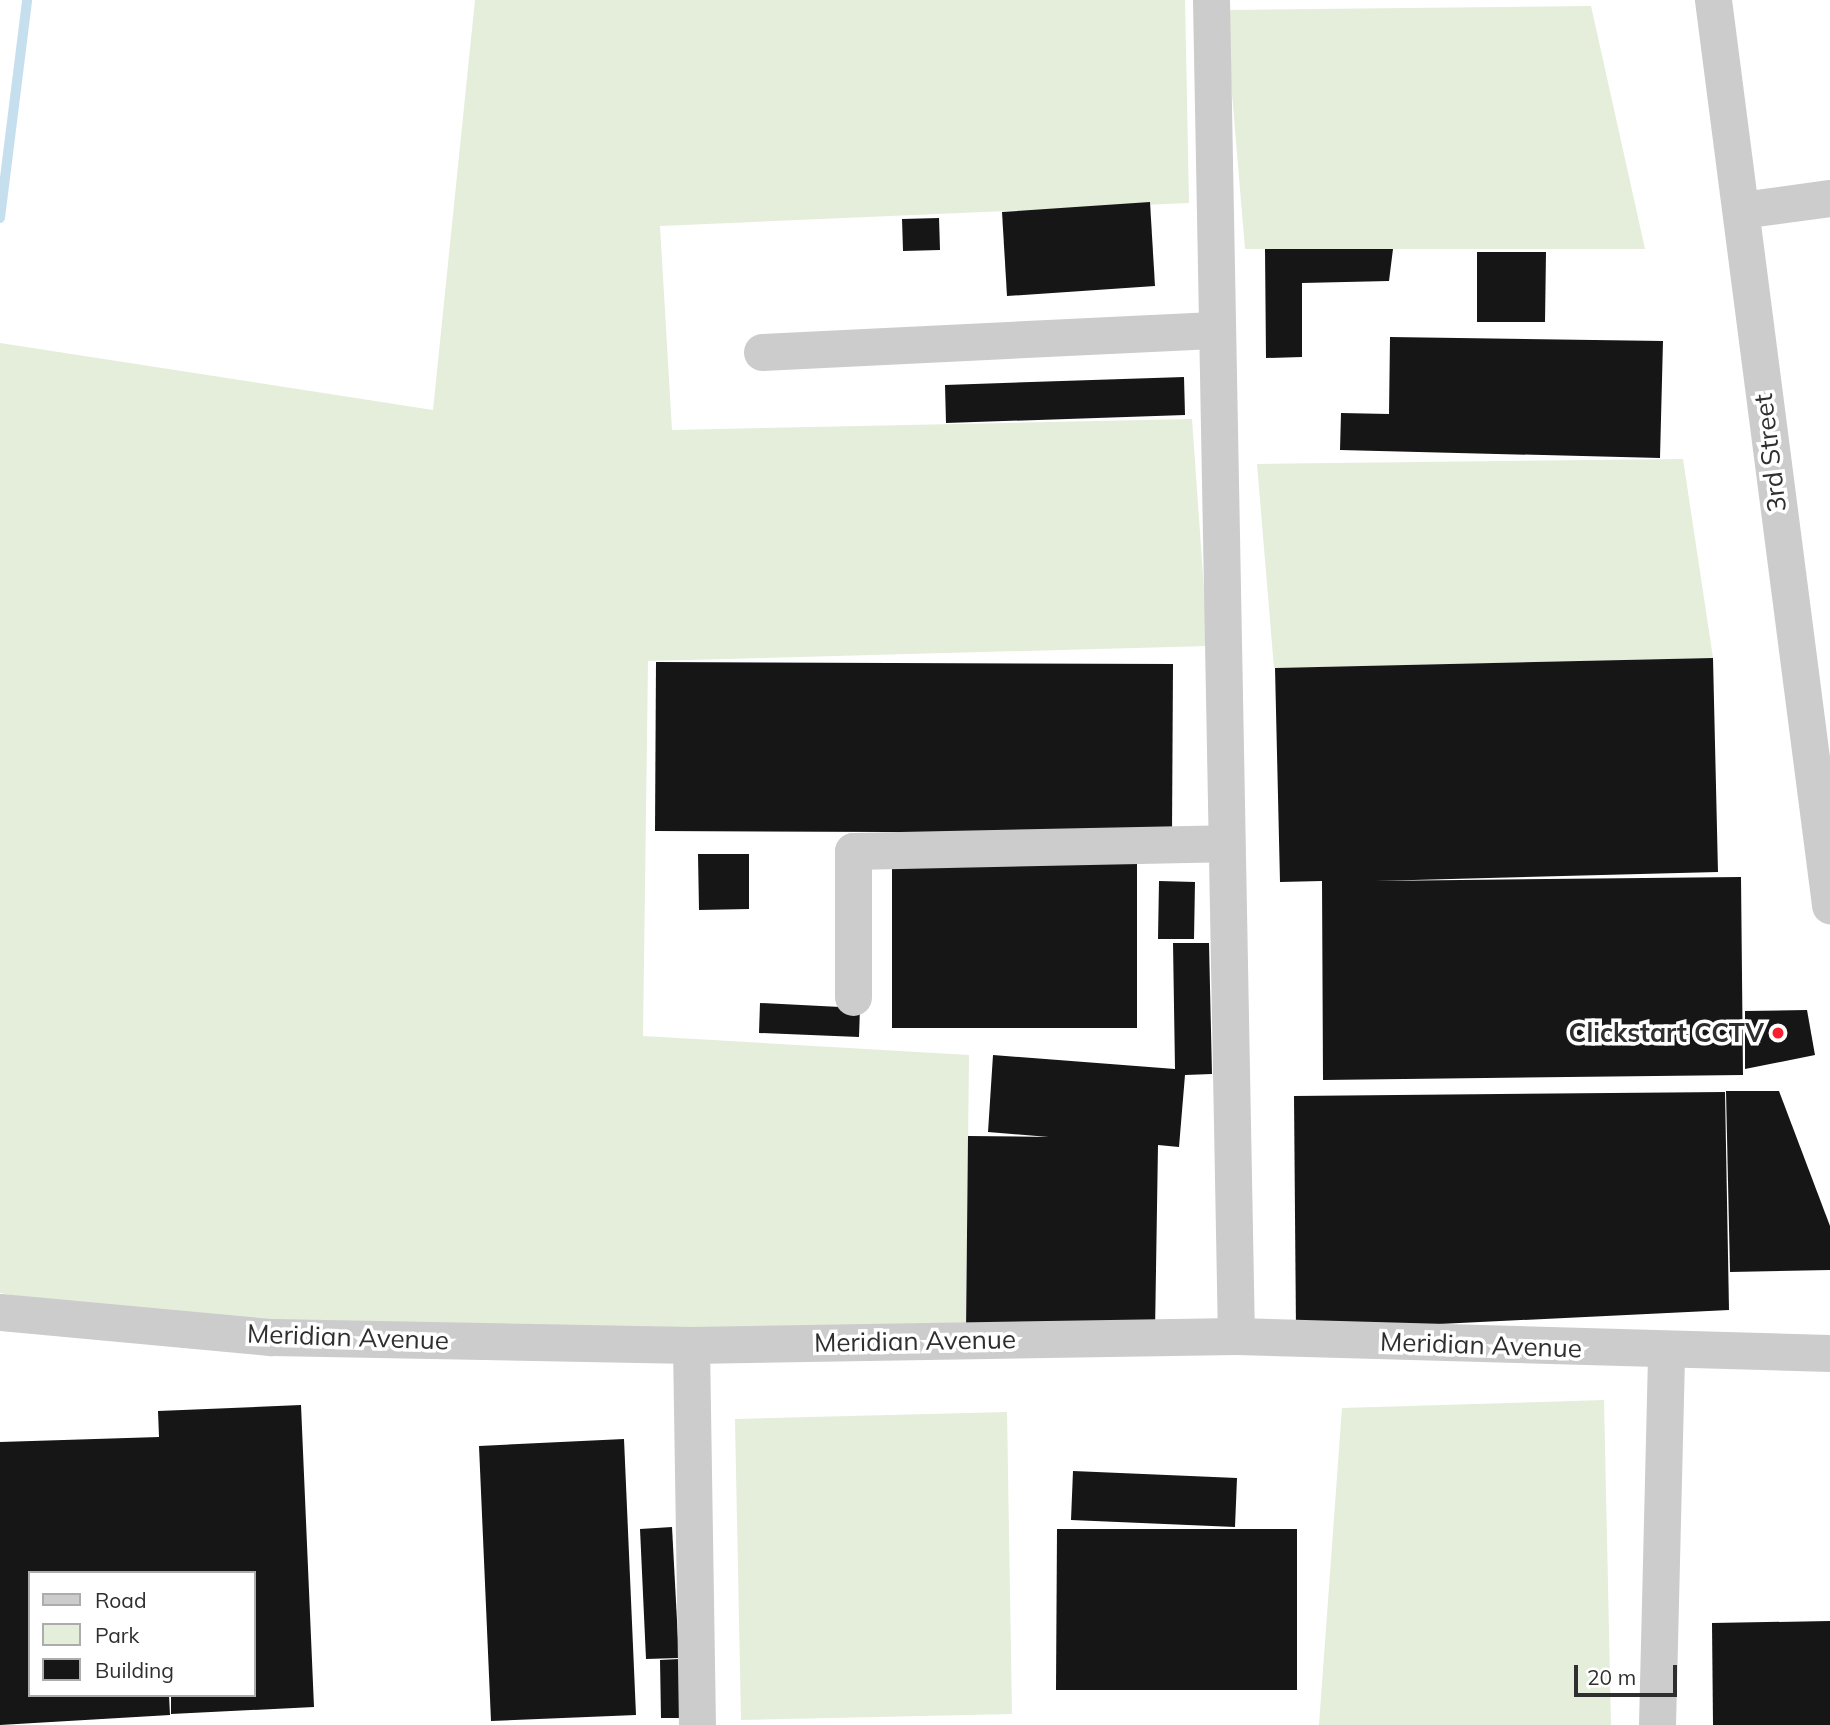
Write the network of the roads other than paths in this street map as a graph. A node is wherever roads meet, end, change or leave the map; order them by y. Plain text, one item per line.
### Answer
1 (1212, 0) edge
2 (1713, 0) edge
3 (1830, 198) edge
4 (1741, 209) junction
5 (1213, 330) junction
6 (762, 352) dead end
7 (1225, 843) junction
8 (1830, 905) edge
9 (853, 997) dead end
10 (0, 1312) edge
11 (1236, 1336) junction
12 (691, 1345) junction
13 (1666, 1352) junction
14 (1830, 1353) edge
15 (697, 1725) edge
16 (1657, 1725) edge

1 - 5 street
2 - 4 street, 3rd Street
3 - 4 street
4 - 8 street, 3rd Street
5 - 6 street
5 - 7 street
7 - 9 street
7 - 11 street
10 - 12 street, Meridian Avenue
11 - 12 street, Meridian Avenue
11 - 13 street, Meridian Avenue
12 - 15 street
13 - 14 street, Meridian Avenue
13 - 16 street

